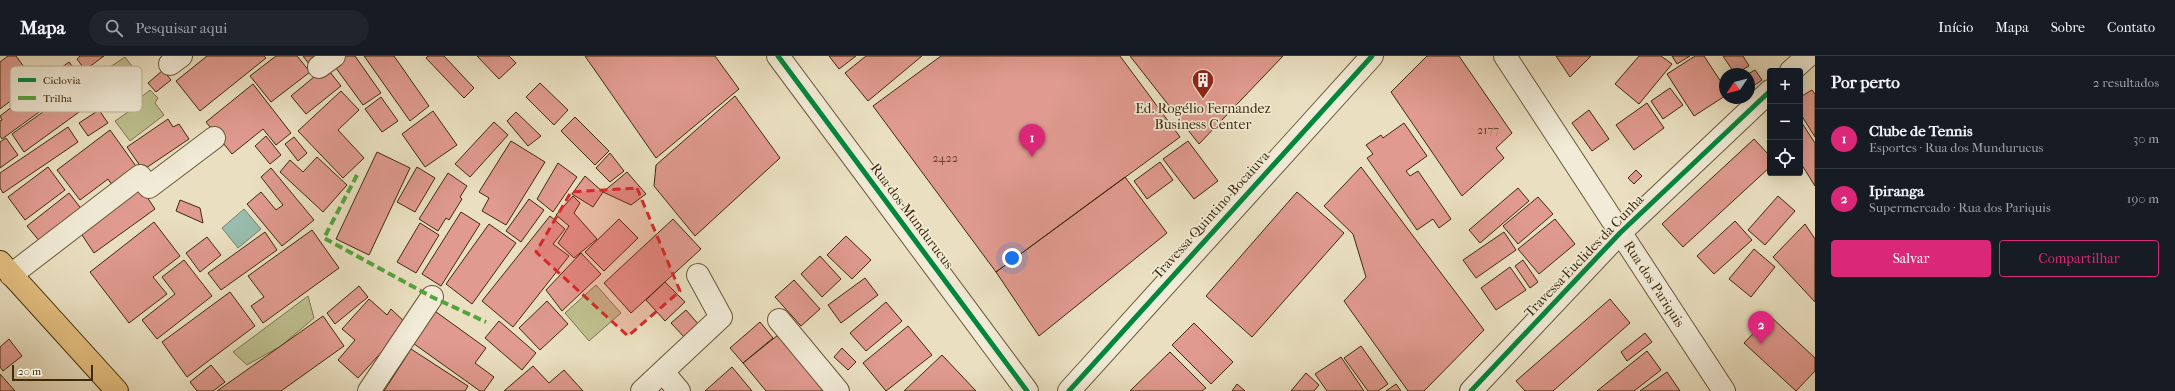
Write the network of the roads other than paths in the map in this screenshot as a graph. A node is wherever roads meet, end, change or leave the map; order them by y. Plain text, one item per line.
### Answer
1 (778, 56) edge
2 (1372, 56) edge
3 (1505, 56) edge
4 (1808, 56) edge
5 (1794, 68) edge
6 (1767, 94) edge
7 (214, 138) dead end
8 (1620, 233) junction
9 (5, 269) edge
10 (698, 275) dead end
11 (432, 297) dead end
12 (779, 320) dead end
13 (663, 372) junction
14 (117, 391) edge
15 (369, 391) edge
16 (642, 391) edge
17 (679, 391) edge
18 (838, 391) edge
19 (1027, 391) edge
20 (1069, 391) edge
21 (1471, 391) edge
22 (1724, 391) edge

1 - 19 street, Rua dos Mundurucus
2 - 20 street, Travessa Quintino Bocaiuva
3 - 8 street, Rua dos Pariquis
4 - 5 street
6 - 8 street, Travessa Euclides da Cunha
7 - 9 street
8 - 21 street, Travessa Euclides da Cunha
8 - 22 street, Rua dos Pariquis
9 - 14 main road
10 - 13 street
11 - 15 street
12 - 18 street
13 - 16 street
13 - 17 street

